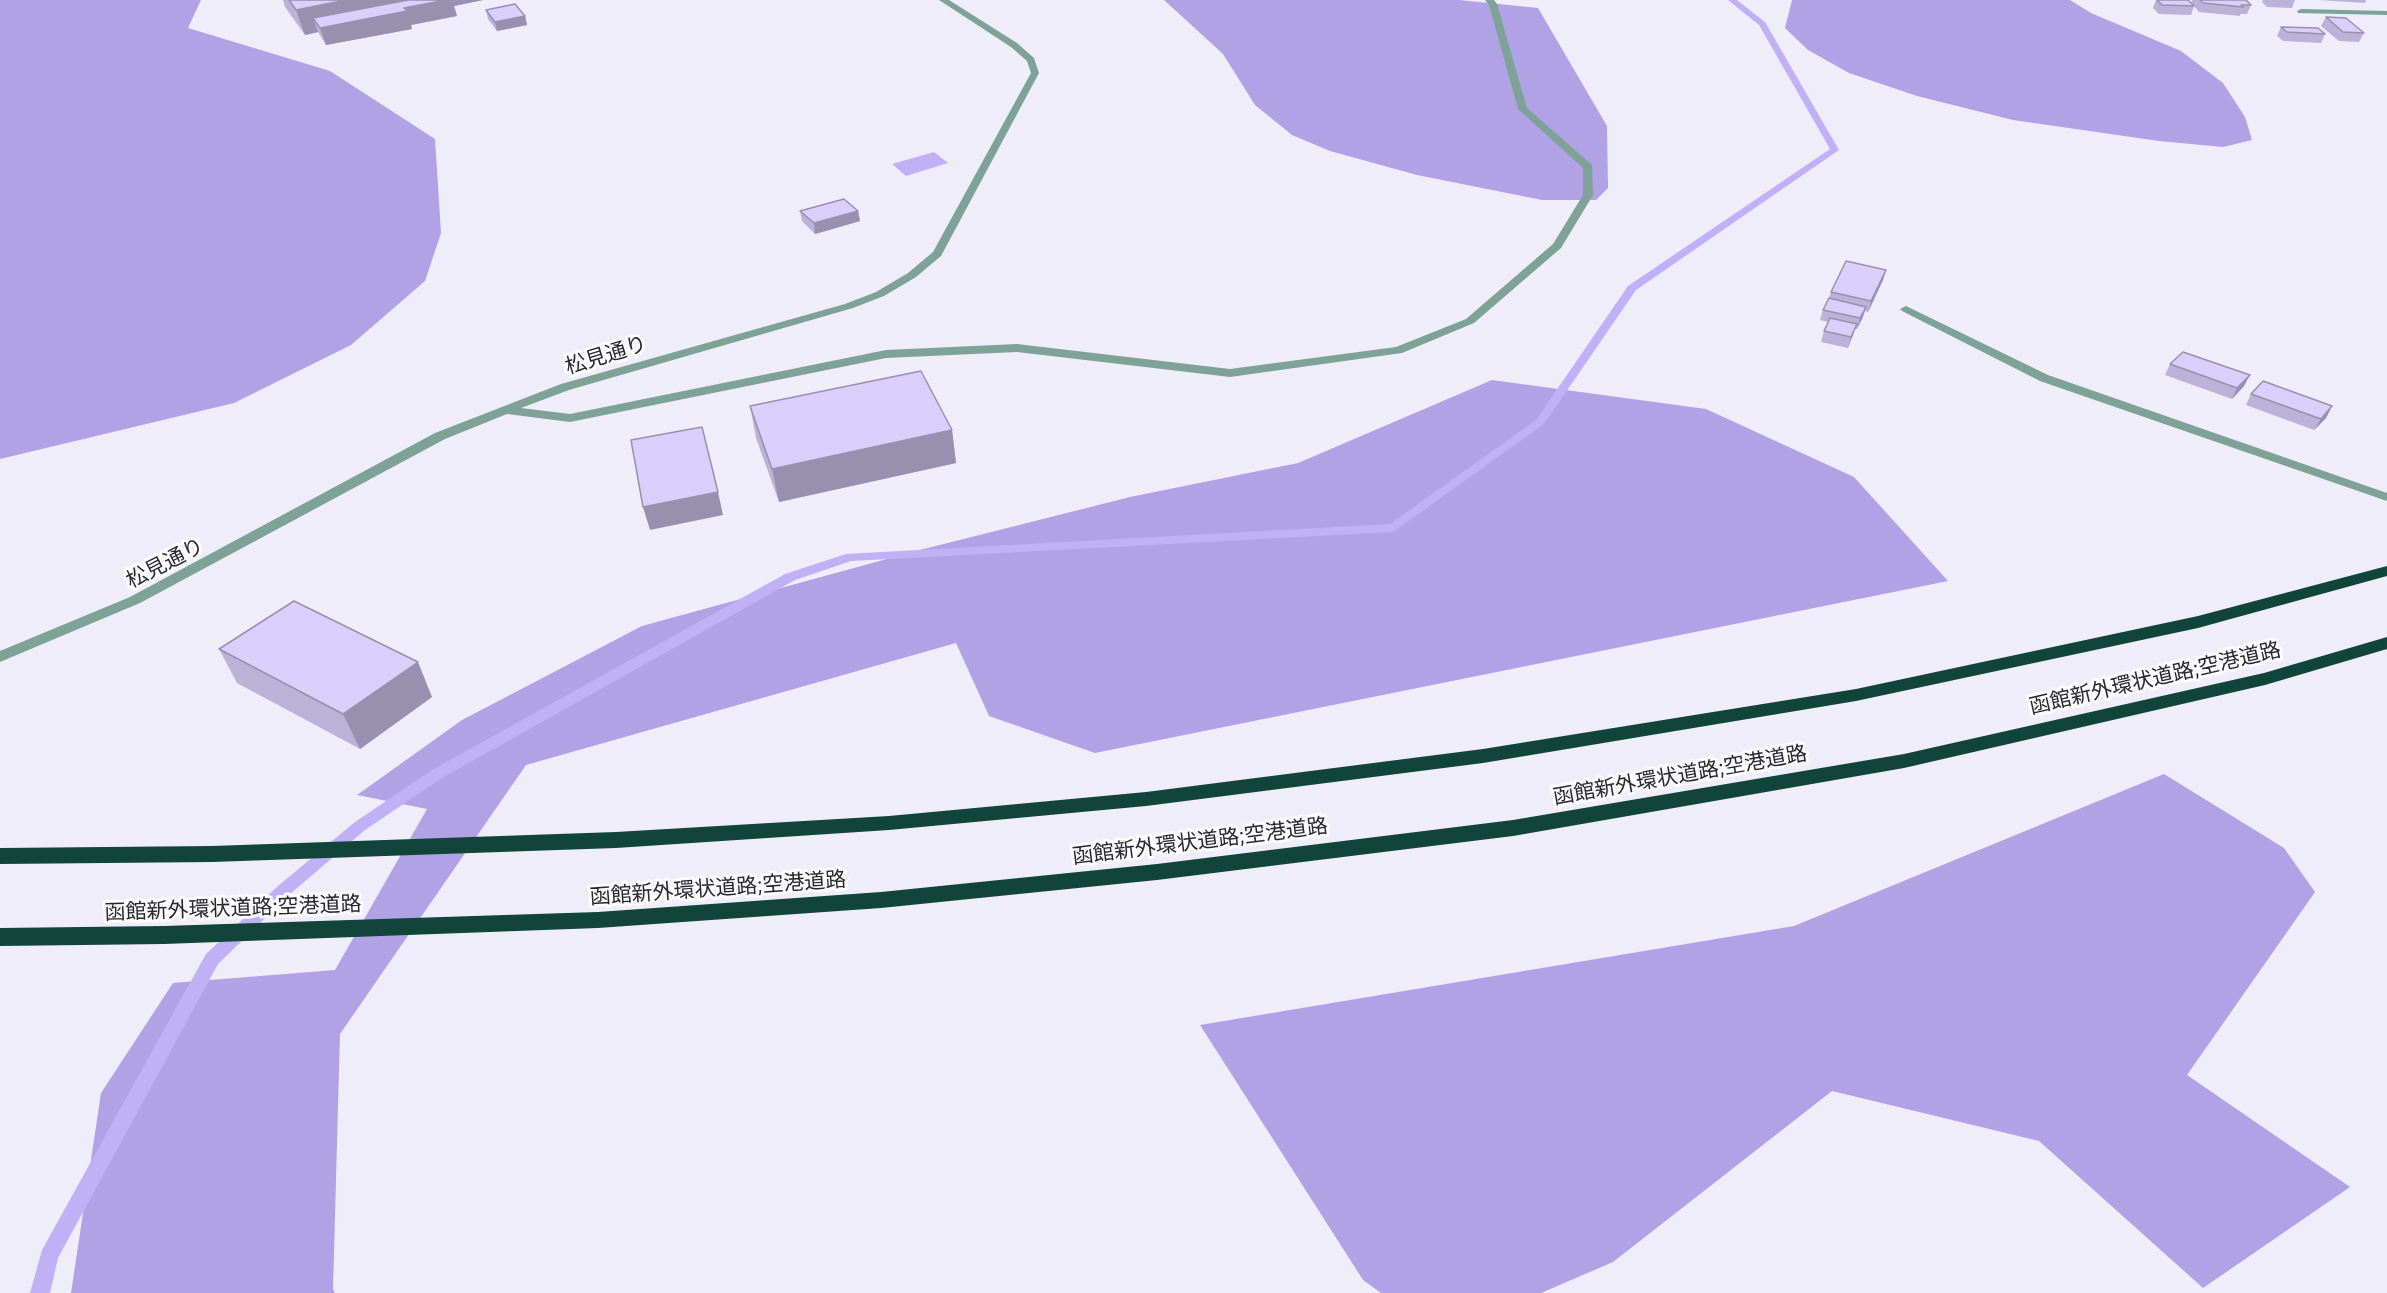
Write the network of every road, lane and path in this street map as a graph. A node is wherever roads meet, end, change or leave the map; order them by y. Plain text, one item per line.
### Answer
1 (943, 0) edge
2 (1490, 0) edge
3 (2301, 11) dead end
4 (2387, 13) edge
5 (1906, 309) dead end
6 (503, 410) junction
7 (2387, 497) edge
8 (2387, 571) edge
9 (2387, 644) edge
10 (0, 657) edge
11 (0, 856) edge
12 (0, 937) edge

1 - 6 street, 松見通り
2 - 6 street
3 - 4 street
5 - 7 street
6 - 10 street, 松見通り
8 - 11 highway
9 - 12 highway, 函館新外環状道路;空港道路

